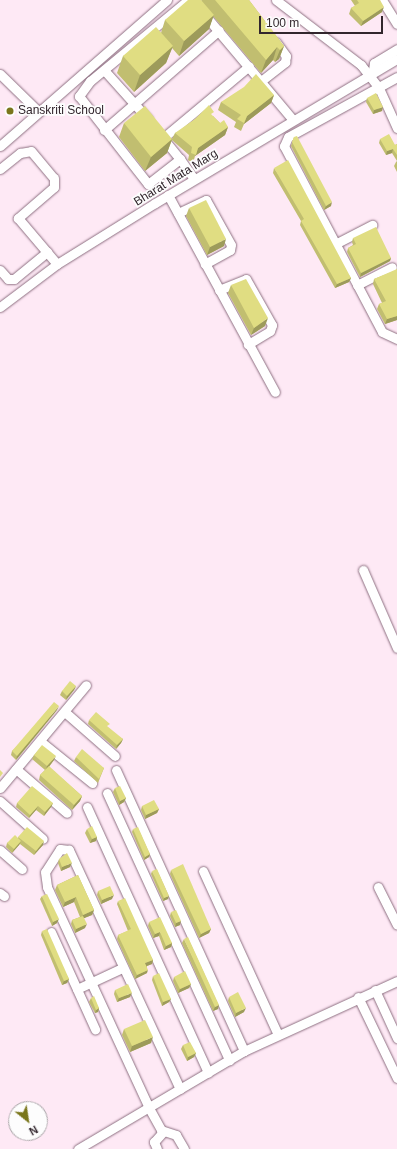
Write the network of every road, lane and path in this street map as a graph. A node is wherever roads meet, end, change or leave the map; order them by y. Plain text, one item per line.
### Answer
1 (168, 0) edge
2 (188, 0) edge
3 (192, 0) edge
4 (278, 0) edge
5 (382, 0) edge
6 (397, 24) edge
7 (219, 30) junction
8 (271, 36) edge
9 (397, 49) edge
10 (397, 59) edge
11 (249, 66) junction
12 (104, 70) junction
13 (371, 71) junction
14 (0, 74) edge
15 (397, 77) edge
16 (261, 81) junction
17 (379, 88) junction
18 (135, 104) junction
19 (39, 112) junction
20 (293, 120) junction
21 (397, 128) edge
22 (104, 130) junction
23 (163, 138) junction
24 (0, 146) edge
25 (180, 159) junction
26 (0, 169) edge
27 (194, 179) junction
28 (168, 195) junction
29 (178, 213) junction
30 (372, 225) dead end
31 (335, 244) junction
32 (47, 252) junction
33 (57, 264) junction
34 (205, 264) junction
35 (392, 267) dead end
36 (0, 270) edge
37 (357, 285) junction
38 (219, 290) junction
39 (0, 307) edge
40 (397, 339) edge
41 (248, 344) junction
42 (275, 392) dead end
43 (363, 570) dead end
44 (397, 648) edge
45 (86, 685) dead end
46 (66, 713) junction
47 (40, 741) junction
48 (115, 756) dead end
49 (16, 769) junction
50 (116, 770) dead end
51 (92, 783) dead end
52 (0, 788) edge
53 (107, 793) dead end
54 (0, 801) edge
55 (87, 807) dead end
56 (67, 813) dead end
57 (43, 839) edge
58 (0, 850) edge
59 (22, 869) dead end
60 (203, 871) dead end
61 (378, 887) dead end
62 (397, 925) edge
63 (51, 932) dead end
64 (122, 968) junction
65 (397, 981) edge
66 (90, 983) junction
67 (77, 989) junction
68 (375, 990) junction
69 (358, 998) junction
70 (95, 1029) dead end
71 (278, 1035) junction
72 (397, 1038) edge
73 (244, 1051) junction
74 (229, 1060) junction
75 (208, 1073) junction
76 (397, 1078) edge
77 (180, 1089) junction
78 (149, 1108) junction
79 (163, 1132) junction
80 (78, 1149) edge
81 (157, 1149) edge
82 (184, 1149) edge

1 - 19 street
2 - 12 street
3 - 7 street
4 - 13 street
5 - 6 street
7 - 11 street
7 - 18 street
8 - 16 street
9 - 13 street
10 - 13 street
11 - 16 street
11 - 23 street
12 - 18 street
12 - 22 street
13 - 17 street
13 - 20 street, Bharat Mata Marg
14 - 19 street
15 - 17 street
16 - 20 street
17 - 21 street
17 - 31 street
18 - 22 street
18 - 23 street
19 - 24 street
20 - 27 street, Bharat Mata Marg
22 - 25 street
23 - 25 street
25 - 27 street
26 - 32 street
27 - 28 street, Bharat Mata Marg
28 - 29 street
28 - 33 street, Bharat Mata Marg
29 - 34 street
29 - 34 street
30 - 31 street
31 - 37 street
32 - 33 street
32 - 36 street
33 - 39 street, Bharat Mata Marg
34 - 38 street
35 - 37 street
37 - 40 street
38 - 41 street
38 - 41 street
41 - 42 street
43 - 44 street
45 - 46 street
46 - 47 street
46 - 48 street
47 - 49 street
47 - 51 street
49 - 52 street
49 - 56 street
50 - 73 street
53 - 74 street
54 - 57 street
55 - 75 street
58 - 59 street
60 - 71 street
61 - 62 street
63 - 67 street
64 - 66 street
64 - 66 street
64 - 77 street
65 - 68 street
66 - 67 street
66 - 78 street
67 - 70 street
68 - 69 street
68 - 72 street
69 - 71 street
69 - 76 street
71 - 73 street
73 - 74 street
74 - 75 street
75 - 77 street
77 - 78 street
78 - 79 street
78 - 80 street
79 - 81 street
79 - 82 street

